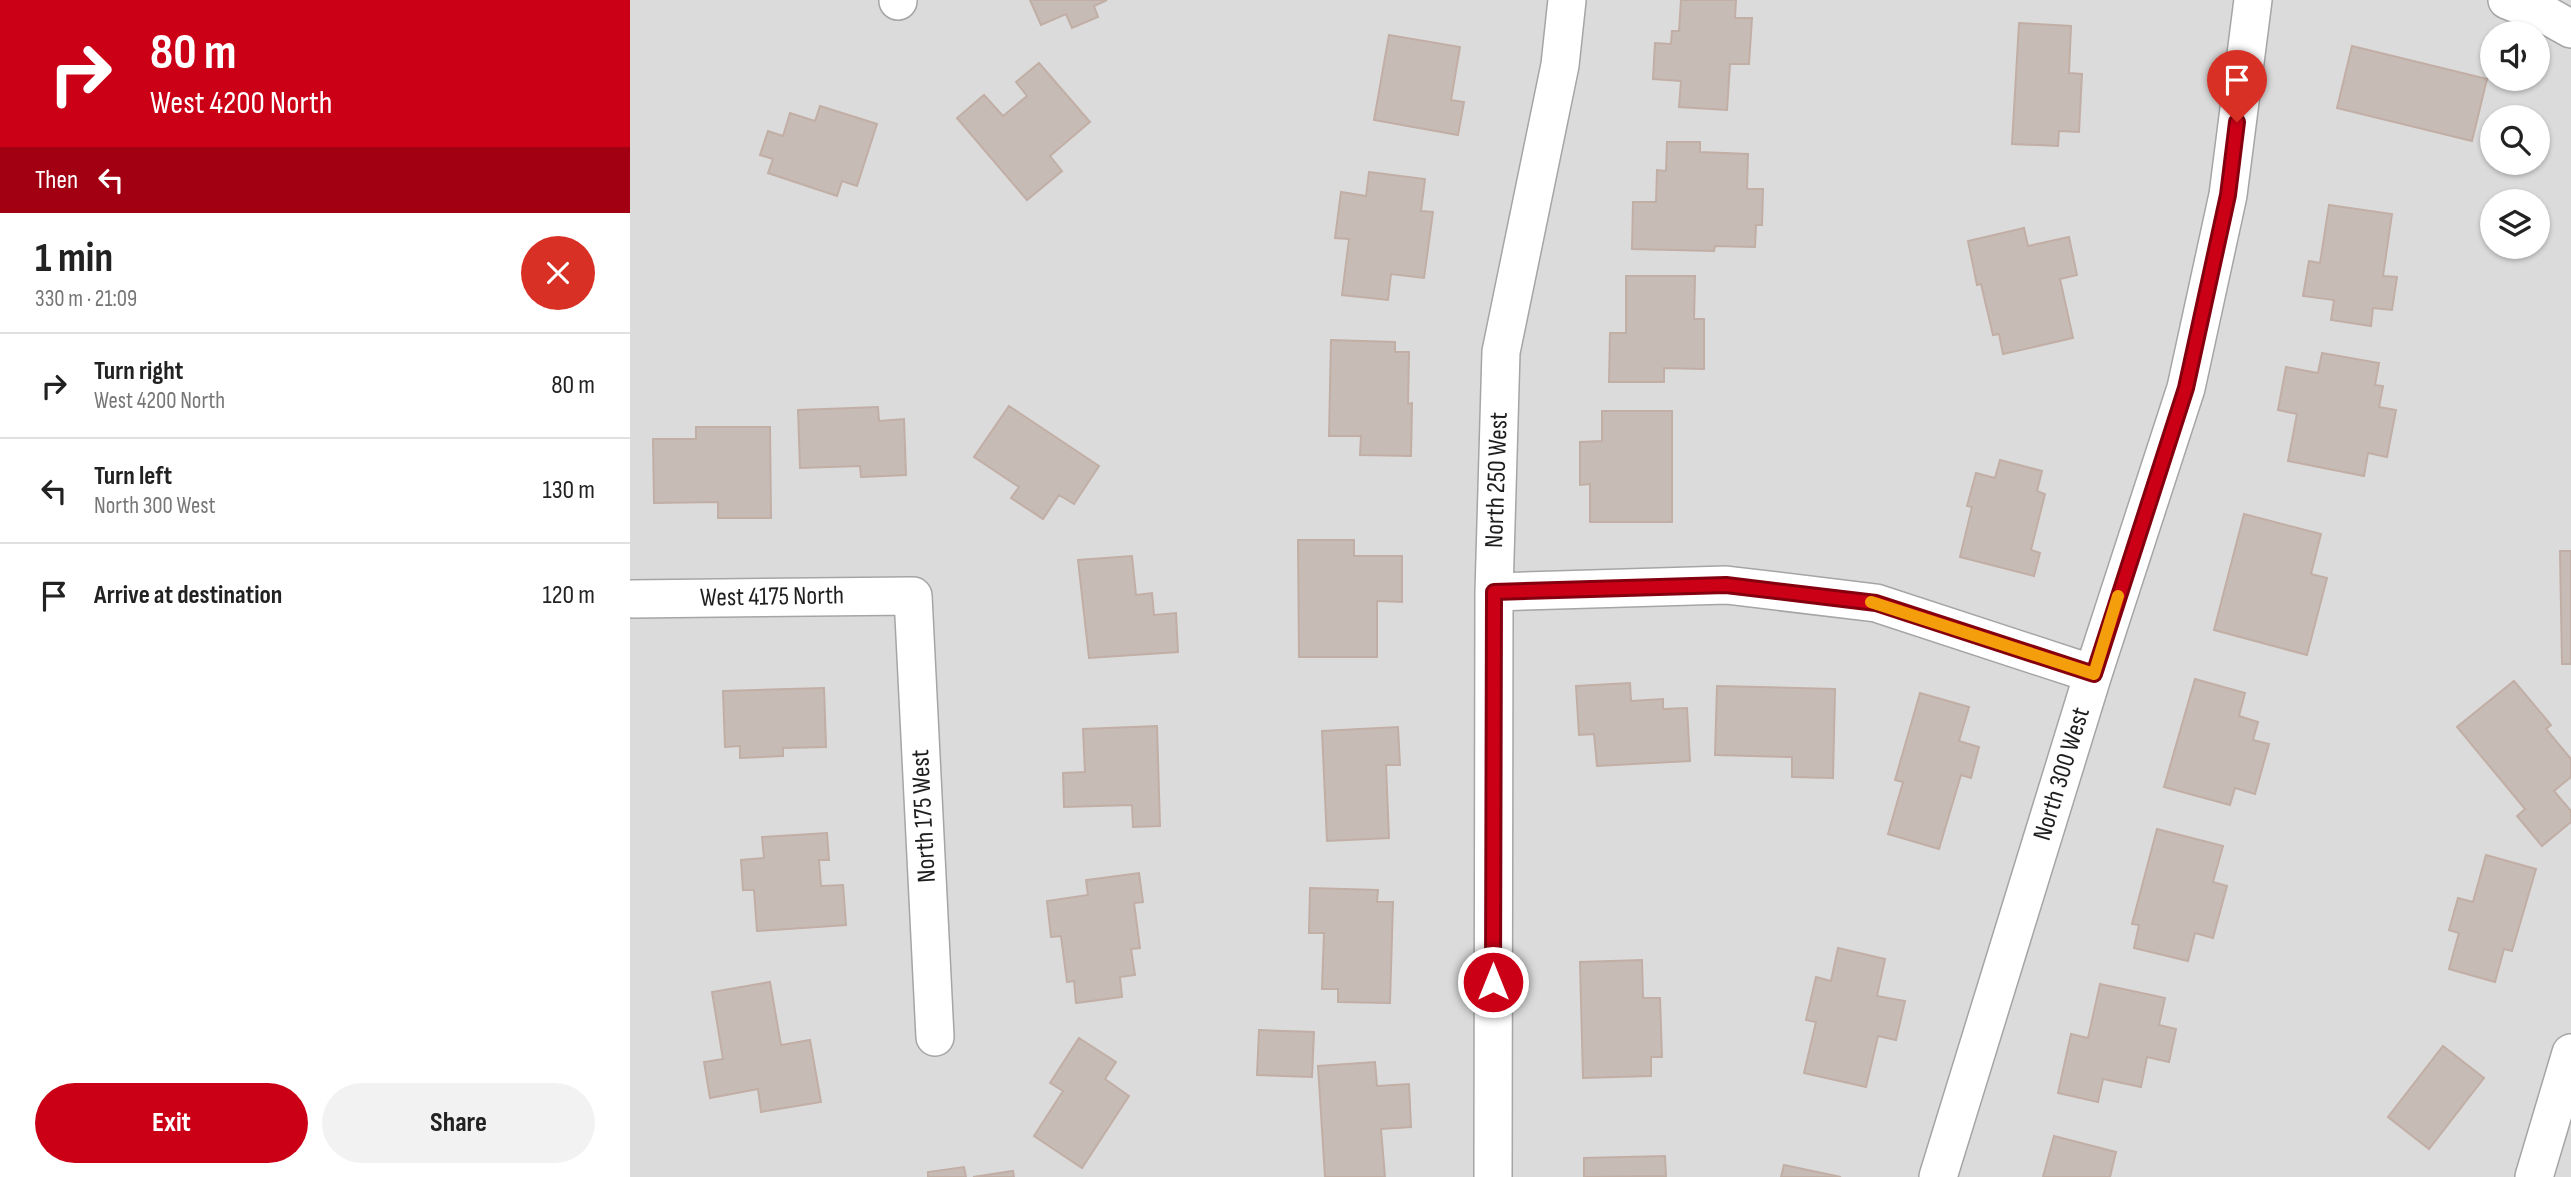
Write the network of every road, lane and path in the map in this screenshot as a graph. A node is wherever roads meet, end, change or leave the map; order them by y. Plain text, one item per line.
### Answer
1 (1567, 0) edge
2 (2253, 0) edge
3 (2507, 0) edge
4 (2571, 29) edge
5 (1494, 592) junction
6 (913, 596) joint
7 (630, 599) edge
8 (2094, 674) junction
9 (935, 1037) dead end
10 (2568, 1075) edge
11 (1493, 1177) edge
12 (1938, 1177) edge
13 (2534, 1177) edge

1 - 5 street, North 250 West
2 - 8 street, North 300 West
3 - 4 street
5 - 8 street
5 - 11 street, North 250 West
6 - 7 street, West 4175 North
6 - 9 street, North 175 West
8 - 12 street, North 300 West
10 - 13 street

